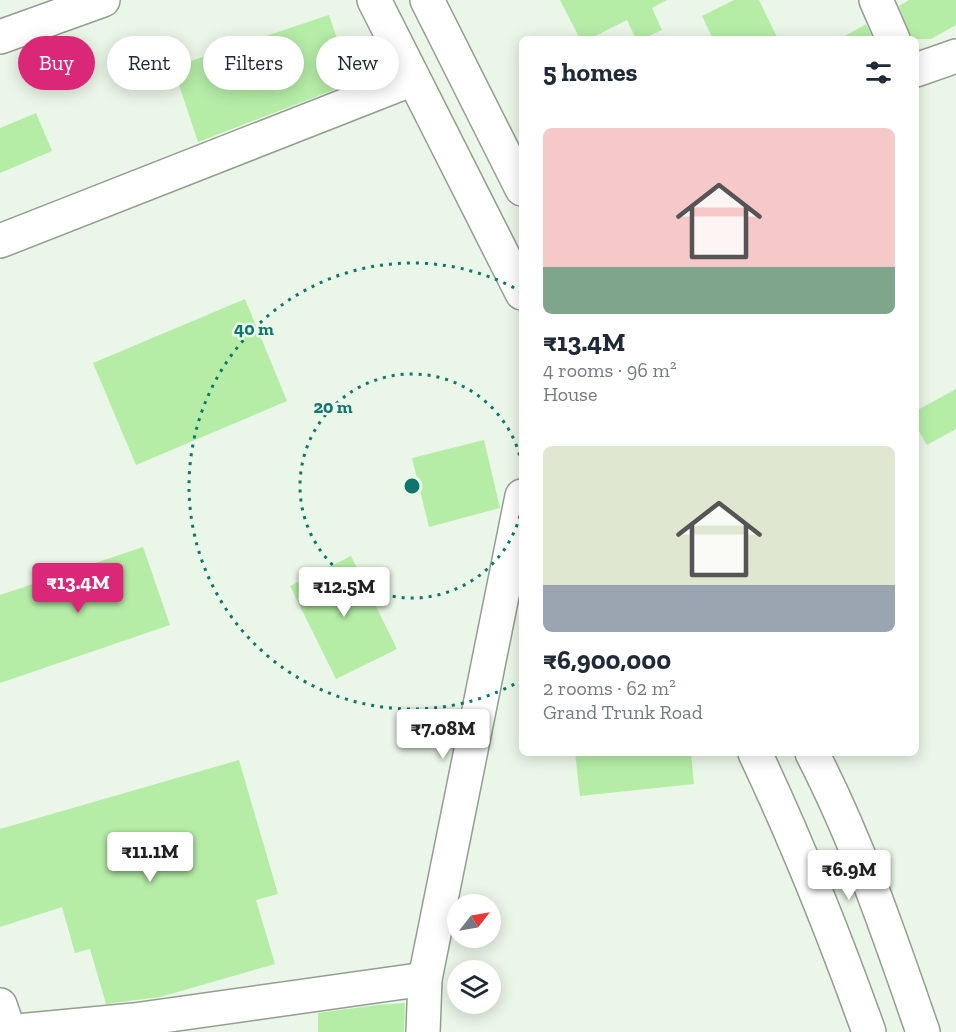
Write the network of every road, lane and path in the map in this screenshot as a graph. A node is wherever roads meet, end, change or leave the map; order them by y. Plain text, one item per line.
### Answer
1 (103, 0) edge
2 (374, 0) edge
3 (427, 0) edge
4 (876, 0) edge
5 (892, 36) edge
6 (0, 37) edge
7 (956, 56) edge
8 (919, 69) edge
9 (413, 80) junction
10 (519, 183) edge
11 (0, 241) edge
12 (519, 286) edge
13 (519, 511) edge
14 (756, 756) edge
15 (814, 756) edge
16 (425, 979) junction
17 (5, 1023) edge
18 (137, 1026) edge
19 (423, 1032) edge
20 (869, 1032) edge
21 (923, 1032) edge

1 - 6 street
2 - 9 street
3 - 10 street
4 - 5 street
7 - 8 street
9 - 11 street
9 - 12 street
13 - 16 street
14 - 20 street
15 - 21 street
16 - 18 street
16 - 19 street
17 - 18 street

